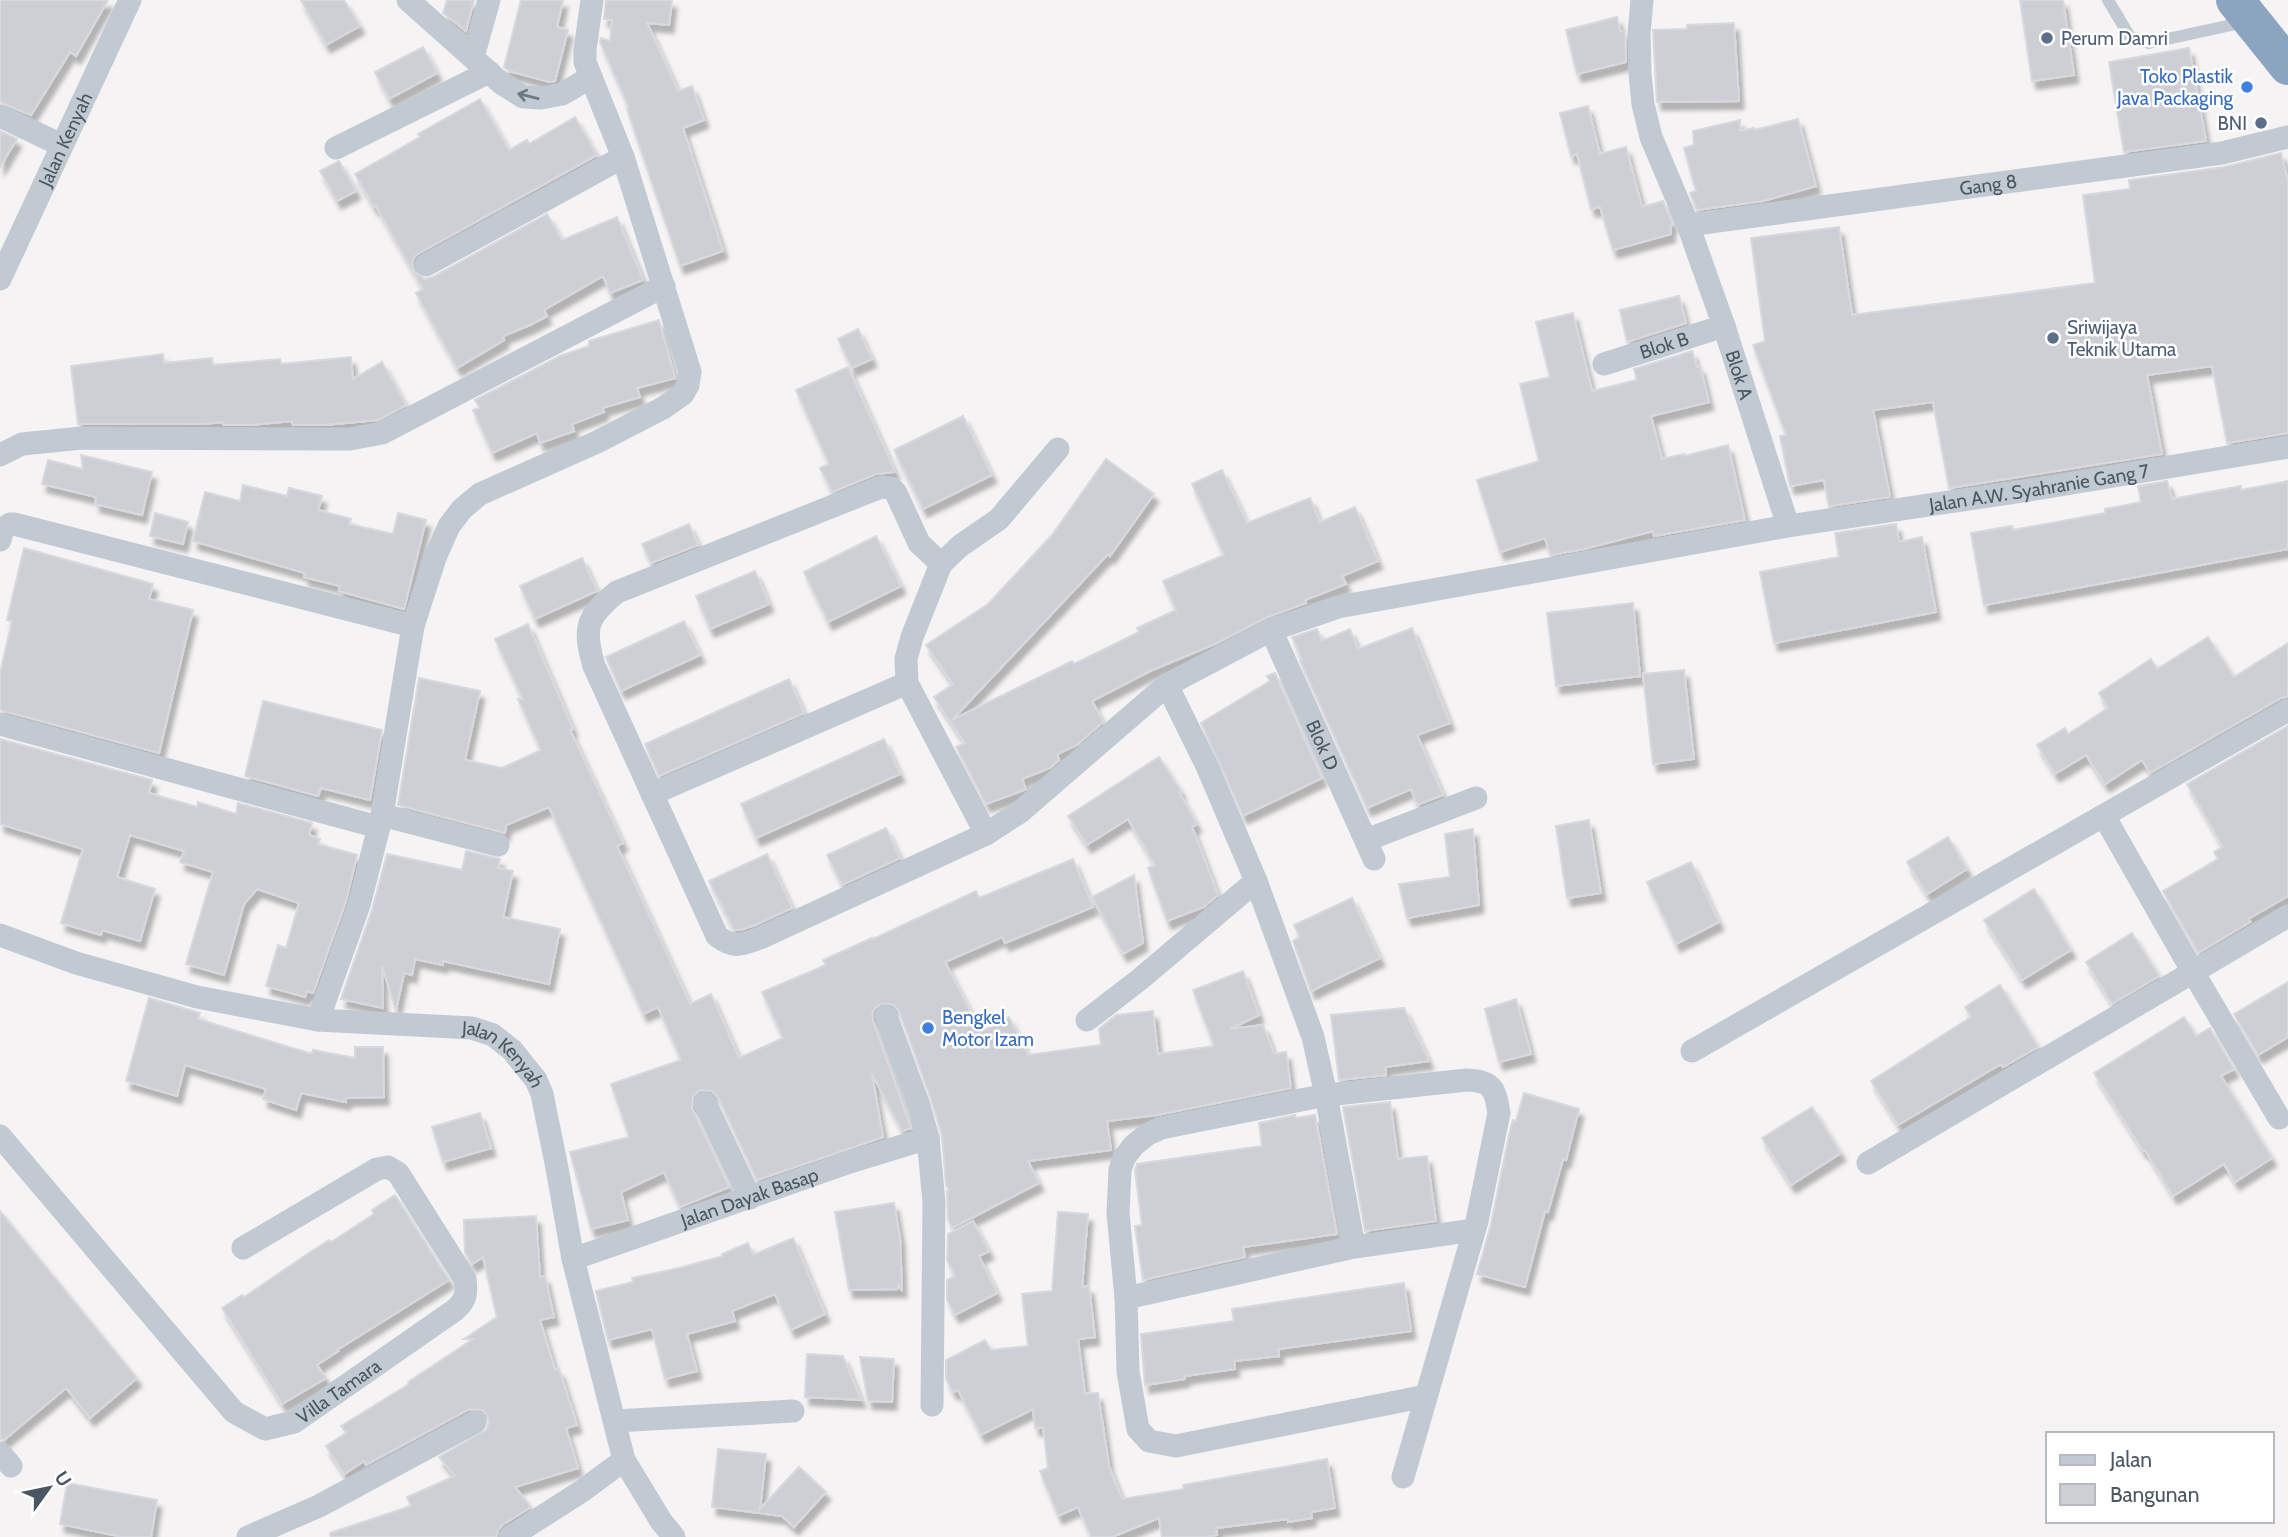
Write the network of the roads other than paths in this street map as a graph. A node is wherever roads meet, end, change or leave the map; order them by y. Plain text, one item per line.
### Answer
1 (130, 0) edge
2 (408, 0) edge
3 (489, 0) edge
4 (592, 0) edge
5 (1642, 0) edge
6 (2108, 0) edge
7 (2243, 10) edge
8 (481, 64) junction
9 (2288, 66) edge
10 (591, 77) junction
11 (0, 116) edge
12 (2288, 138) edge
13 (61, 145) junction
14 (336, 148) dead end
15 (624, 157) junction
16 (1688, 225) junction
17 (426, 265) dead end
18 (0, 279) edge
19 (664, 286) junction
20 (1724, 326) junction
21 (1604, 364) dead end
22 (2288, 447) edge
23 (1058, 449) dead end
24 (0, 455) edge
25 (1788, 526) junction
26 (2, 528) edge
27 (941, 564) junction
28 (414, 626) junction
29 (1271, 630) junction
30 (907, 683) junction
31 (1167, 685) junction
32 (2288, 710) edge
33 (0, 724) edge
34 (652, 794) junction
35 (1476, 798) dead end
36 (2104, 816) junction
37 (380, 821) junction
38 (986, 834) junction
39 (498, 845) dead end
40 (1256, 881) junction
41 (2288, 916) edge
42 (0, 935) edge
43 (2193, 972) junction
44 (886, 1016) dead end
45 (318, 1020) junction
46 (1087, 1020) dead end
47 (1692, 1051) dead end
48 (1326, 1095) junction
49 (705, 1103) dead end
50 (2279, 1118) dead end
51 (0, 1136) edge
52 (928, 1138) junction
53 (1868, 1163) dead end
54 (750, 1198) junction
55 (1474, 1230) junction
56 (1354, 1247) junction
57 (243, 1248) dead end
58 (573, 1259) junction
59 (1126, 1298) junction
60 (1426, 1396) junction
61 (932, 1405) dead end
62 (793, 1411) dead end
63 (614, 1421) junction
64 (475, 1422) dead end
65 (624, 1460) junction
66 (1403, 1477) dead end
67 (248, 1537) edge
68 (510, 1537) edge
69 (674, 1537) edge

1 - 13 street, Jalan Kenyah
2 - 8 street
3 - 8 street
4 - 10 street
5 - 16 street, Blok A
6 - 7 lane
7 - 9 highway
10 -> 8 street
8 - 14 street
10 - 15 street
11 - 13 street
12 - 16 street, Gang 8
13 - 18 street, Jalan Kenyah
15 - 17 street
15 - 19 street
16 - 20 street, Blok A
19 - 24 street
19 - 28 street
20 - 21 street, Blok B
20 - 25 street, Blok A
22 - 25 street, Jalan A.W. Syahranie Gang 7
23 - 27 street
25 - 29 street, Jalan A.W. Syahranie Gang 7
26 - 28 street
27 - 30 street
27 - 34 street
28 - 37 street
29 - 31 street, Jalan A.W. Syahranie Gang 7
29 - 35 street, Blok D
30 - 34 street
30 - 38 street
31 - 38 street, Jalan A.W. Syahranie Gang 7
31 - 40 street
32 - 36 street
33 - 37 street
34 - 38 street, Jalan A.W. Syahranie Gang 7
36 - 43 street
36 - 47 street
37 - 39 street
37 - 45 street
40 - 46 street
40 - 48 street
41 - 43 street
42 - 45 street, Jalan Kenyah
43 - 50 street
43 - 53 street
44 - 52 street
45 - 58 street, Jalan Kenyah
48 - 55 street
48 - 56 street
48 - 59 street
49 - 54 street
51 - 57 street, Villa Tamara
52 - 54 street, Jalan Dayak Basap
52 - 61 street
54 - 58 street, Jalan Dayak Basap
55 - 56 street
55 - 60 street
56 - 59 street
58 - 63 street, Jalan Kenyah
59 - 60 street
60 - 66 street
62 - 63 street
63 - 65 street, Jalan Kenyah
64 - 67 street
65 - 68 street
65 - 69 street, Jalan Kenyah

